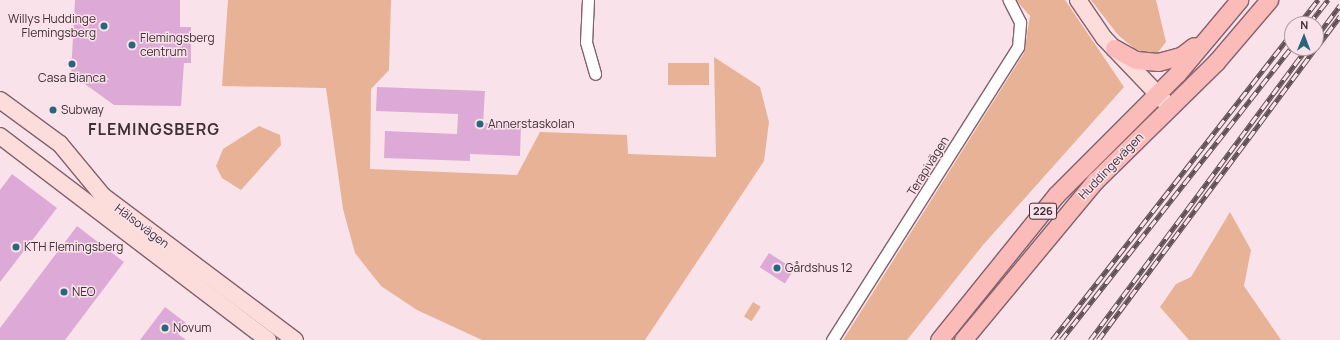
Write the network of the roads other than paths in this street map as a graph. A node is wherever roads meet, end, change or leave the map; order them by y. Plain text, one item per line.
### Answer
1 (588, 0) edge
2 (1009, 0) edge
3 (1078, 0) edge
4 (1240, 0) edge
5 (1269, 0) edge
6 (1213, 31) junction
7 (1114, 48) junction
8 (595, 74) dead end
9 (1158, 93) junction
10 (0, 100) edge
11 (1170, 107) junction
12 (0, 136) edge
13 (268, 340) edge
14 (295, 340) edge
15 (832, 340) edge
16 (939, 340) edge
17 (963, 340) edge

1 - 8 street
2 - 15 street, Terapivägen
3 - 7 street
4 - 6 main road, Huddingevägen / 226
5 - 11 main road, Huddingevägen / 226
6 - 7 main road
6 - 9 main road, Huddingevägen / 226
7 - 9 street
9 - 11 street
9 - 16 main road, Huddingevägen / 226
10 - 14 street, Hälsovägen
11 - 17 main road, Huddingevägen / 226
12 - 13 street, Hälsovägen

